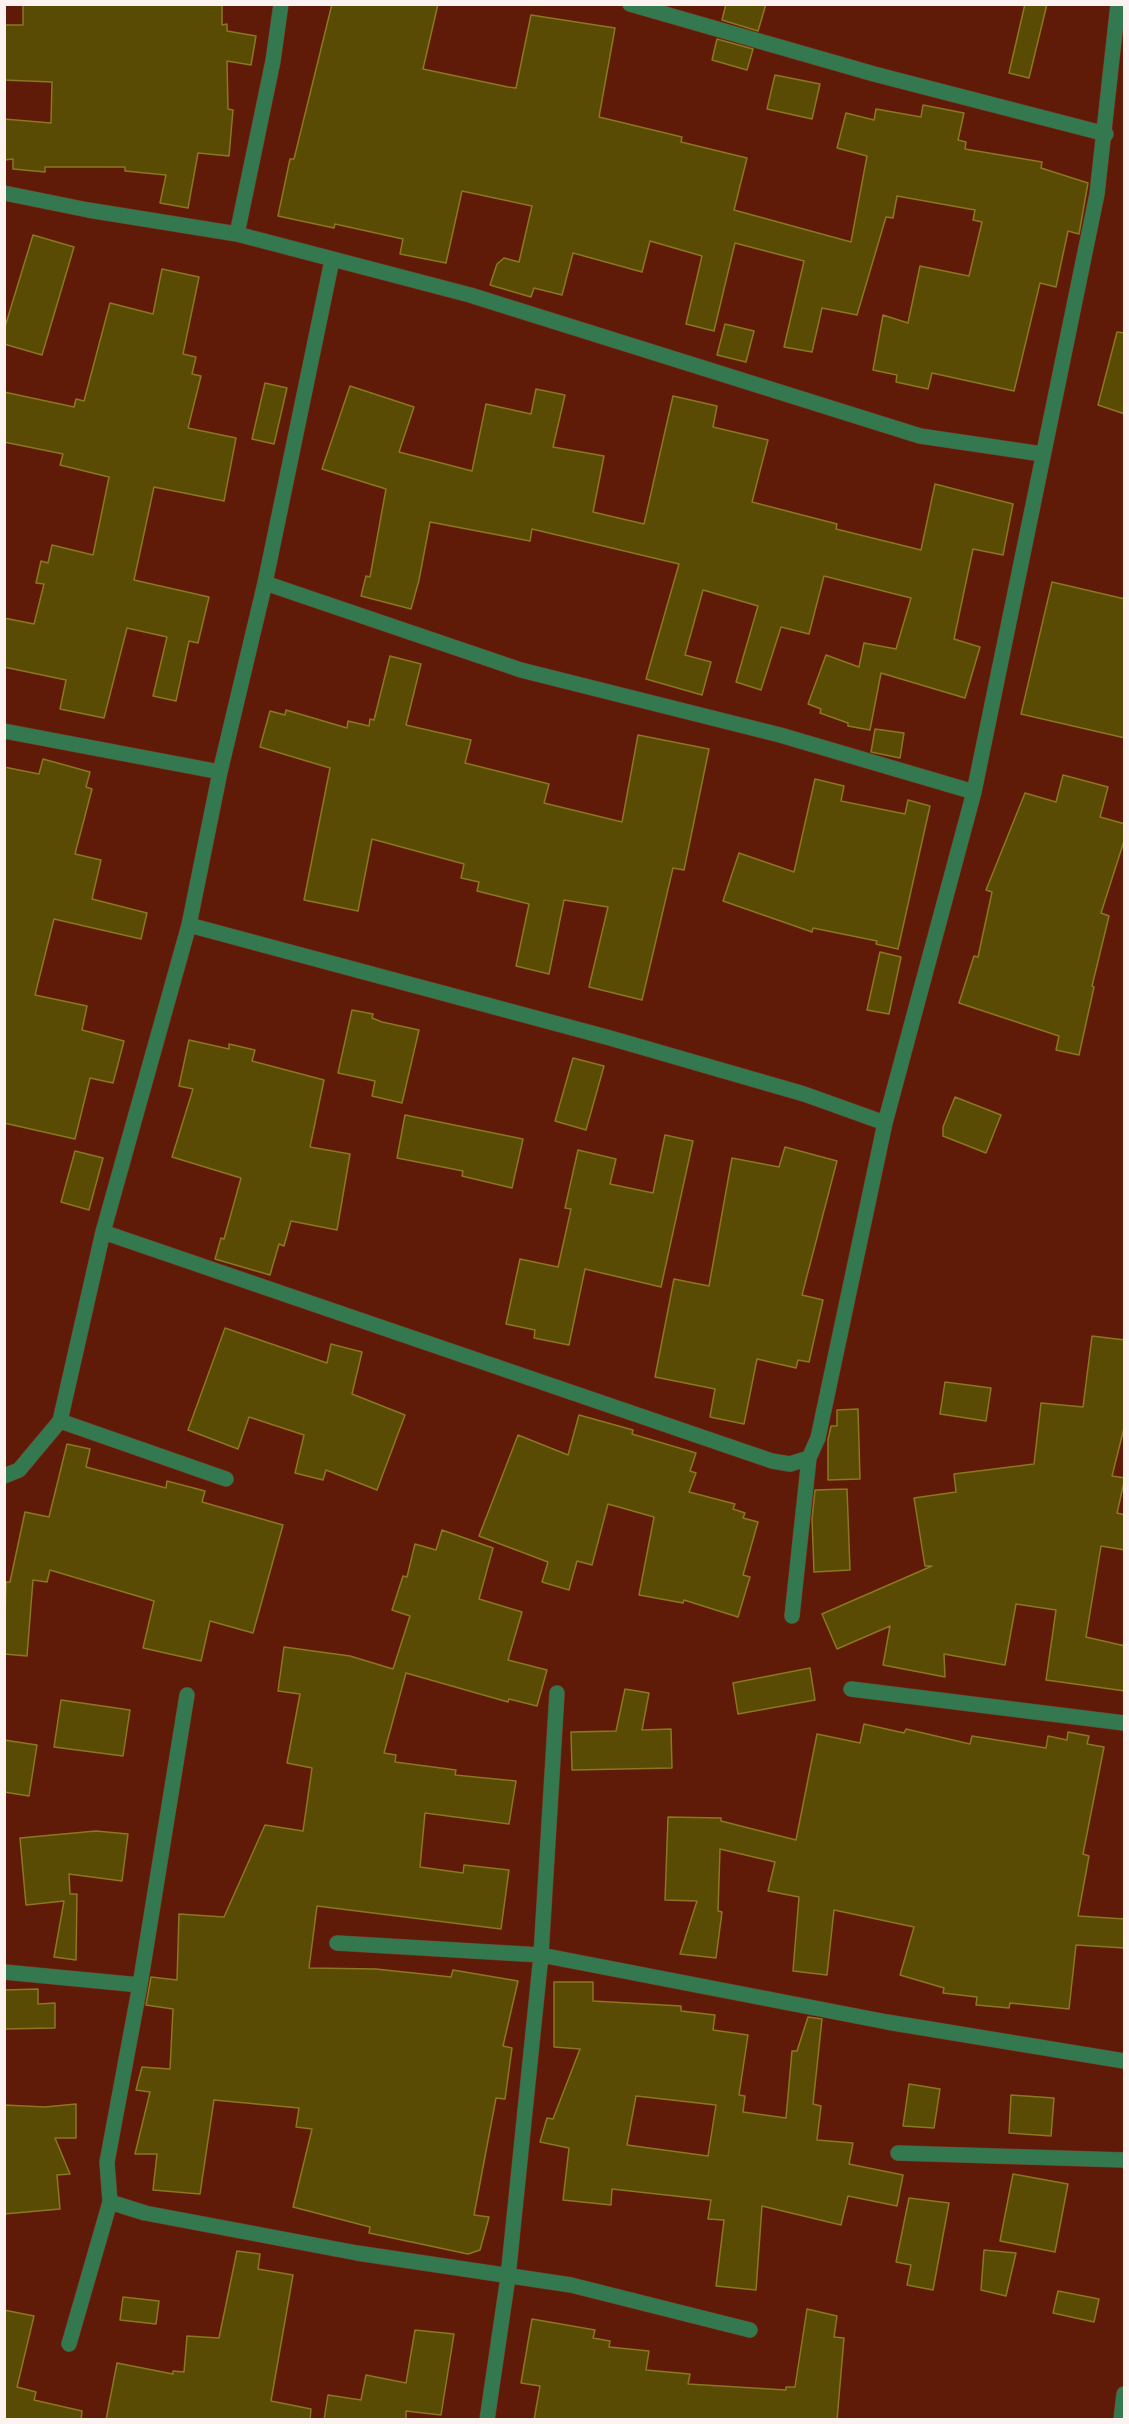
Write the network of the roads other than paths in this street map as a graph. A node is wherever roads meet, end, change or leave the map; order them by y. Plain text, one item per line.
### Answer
1 (281, 4) edge
2 (630, 4) edge
3 (1119, 4) edge
4 (1106, 134) junction
5 (4, 193) edge
6 (237, 234) junction
7 (332, 260) junction
8 (1042, 454) junction
9 (264, 583) junction
10 (4, 731) edge
11 (220, 772) junction
12 (974, 792) junction
13 (189, 925) junction
14 (885, 1123) junction
15 (103, 1232) junction
16 (60, 1421) junction
17 (809, 1458) junction
18 (4, 1476) edge
19 (226, 1479) dead end
20 (792, 1616) dead end
21 (851, 1689) dead end
22 (557, 1693) dead end
23 (187, 1695) dead end
24 (1125, 1722) edge
25 (337, 1943) dead end
26 (541, 1955) junction
27 (4, 1972) edge
28 (140, 1985) junction
29 (1125, 2061) edge
30 (897, 2153) dead end
31 (1125, 2160) edge
32 (110, 2202) junction
33 (508, 2277) junction
34 (750, 2330) dead end
35 (69, 2344) dead end
36 (1125, 2394) edge
37 (487, 2420) edge
38 (1121, 2420) edge

1 - 6 street
2 - 4 street
3 - 4 street
4 - 8 street
5 - 6 street
6 - 7 street
7 - 8 street
7 - 9 street
8 - 12 street
9 - 11 street
9 - 12 street
10 - 11 street
11 - 13 street
12 - 14 street
13 - 14 street
13 - 15 street
14 - 17 street
15 - 16 street
15 - 17 street
16 - 18 street
16 - 19 street
17 - 20 street
21 - 24 street
22 - 26 street
23 - 28 street
25 - 26 street
26 - 29 street
26 - 33 street
27 - 28 street
28 - 32 street
30 - 31 street
32 - 33 street
32 - 35 street
33 - 34 street
33 - 37 street
36 - 38 street

